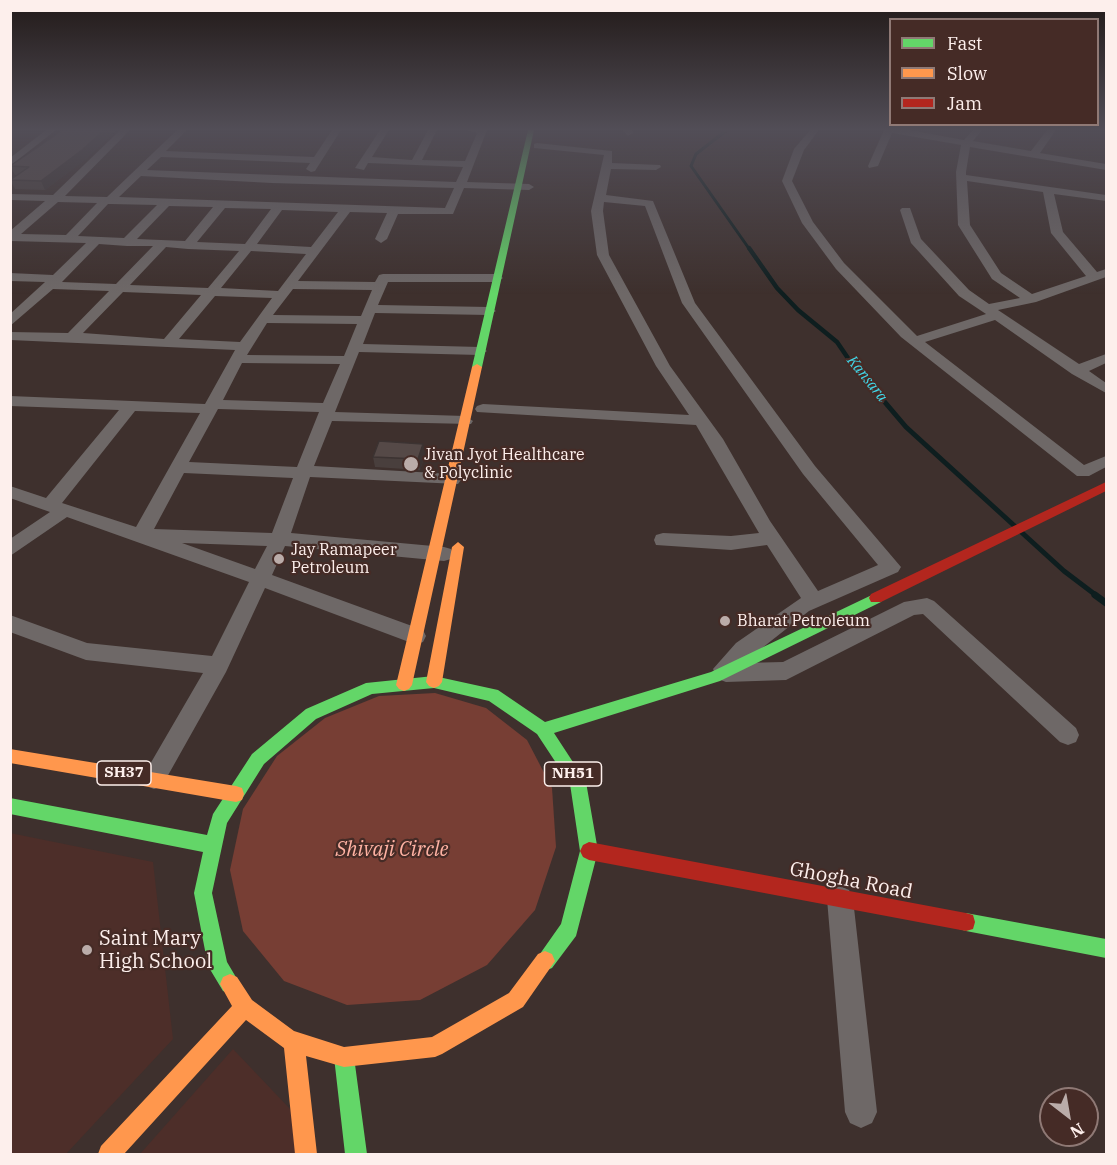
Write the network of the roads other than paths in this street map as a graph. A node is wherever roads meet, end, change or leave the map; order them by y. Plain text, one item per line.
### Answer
1 (70, 184) edge
2 (125, 184) edge
3 (305, 184) edge
4 (343, 184) edge
5 (460, 184) edge
6 (472, 184) edge
7 (603, 184) edge
8 (789, 184) edge
9 (962, 184) edge
10 (1015, 184) edge
11 (525, 186) junction
12 (1048, 189) junction
13 (309, 194) junction
14 (10, 197) edge
15 (600, 198) junction
16 (1107, 198) edge
17 (55, 199) junction
18 (107, 201) junction
19 (165, 203) junction
20 (221, 205) junction
21 (278, 207) junction
22 (346, 209) junction
23 (394, 210) junction
24 (906, 210) dead end
25 (16, 227) edge
26 (10, 237) edge
27 (381, 239) dead end
28 (68, 240) junction
29 (96, 240) junction
30 (127, 242) junction
31 (162, 244) junction
32 (188, 245) junction
33 (248, 248) junction
34 (314, 251) junction
35 (1100, 275) edge
36 (10, 278) edge
37 (496, 278) junction
38 (54, 282) junction
39 (380, 286) junction
40 (119, 288) junction
41 (285, 290) junction
42 (211, 292) junction
43 (1030, 299) junction
44 (489, 311) junction
45 (991, 312) junction
46 (368, 315) junction
47 (13, 316) edge
48 (263, 319) junction
49 (10, 336) edge
50 (72, 337) junction
51 (915, 341) junction
52 (168, 343) junction
53 (480, 351) junction
54 (241, 352) junction
55 (352, 354) junction
56 (1107, 358) edge
57 (1077, 371) junction
58 (1107, 390) edge
59 (14, 405) edge
60 (131, 406) junction
61 (212, 406) junction
62 (480, 407) junction
63 (327, 412) junction
64 (700, 420) junction
65 (1107, 461) edge
66 (178, 467) junction
67 (304, 472) junction
68 (452, 480) junction
69 (1107, 486) edge
70 (10, 492) edge
71 (58, 507) junction
72 (461, 532) dead end
73 (141, 535) junction
74 (772, 537) junction
75 (279, 540) junction
76 (663, 540) dead end
77 (10, 549) edge
78 (436, 553) junction
79 (457, 555) junction
80 (260, 580) junction
81 (814, 601) junction
82 (10, 623) edge
83 (416, 636) junction
84 (218, 666) junction
85 (720, 675) junction
86 (434, 682) junction
87 (404, 685) junction
88 (543, 729) junction
89 (1068, 735) dead end
90 (10, 756) edge
91 (154, 778) junction
92 (236, 794) junction
93 (10, 806) edge
94 (214, 845) junction
95 (589, 851) junction
96 (840, 899) junction
97 (1107, 949) edge
98 (245, 1007) junction
99 (294, 1042) junction
100 (344, 1057) junction
101 (861, 1112) dead end
102 (109, 1155) edge
103 (306, 1155) edge
104 (356, 1155) edge

1 - 17 street
2 - 18 street
3 - 13 street
4 - 13 street
5 - 23 street
6 - 11 street
7 - 15 street
8 - 51 street
9 - 43 street
10 - 12 street
11 - 37 main road
11 - 62 main road
12 - 16 street
12 - 35 street
13 - 21 street
13 - 22 street
14 - 17 street
15 - 64 street
15 - 81 street
17 - 18 street
17 - 25 street
18 - 19 street
18 - 28 street
19 - 20 street
19 - 30 street
20 - 21 street
20 - 32 street
21 - 33 street
22 - 23 street
22 - 34 street
23 - 27 street
24 - 45 street
25 - 26 street
26 - 28 street
28 - 29 street
29 - 30 street
29 - 38 street
30 - 31 street
31 - 32 street
31 - 40 street
32 - 33 street
33 - 34 street
33 - 42 street
34 - 41 street
35 - 43 street
36 - 38 street
37 - 39 street
37 - 44 main road
38 - 40 street
38 - 47 street
39 - 41 street
39 - 46 street
40 - 42 street
40 - 50 street
41 - 42 street
41 - 48 street
42 - 52 street
43 - 45 street
44 - 46 street
44 - 53 main road
45 - 51 street
45 - 57 street
46 - 48 street
46 - 55 street
48 - 54 street
49 - 50 street
50 - 52 street
51 - 65 street
52 - 54 street
53 - 55 street
53 - 62 main road
54 - 55 street
54 - 61 street
55 - 63 street
56 - 57 street
57 - 58 street
59 - 60 street
60 - 61 street
60 - 71 street
61 - 63 street
61 - 66 street
62 - 63 street
62 - 64 street
62 - 68 main road
63 - 67 street
64 - 74 street
66 - 67 street
66 - 73 street
67 - 68 street
67 - 75 street
68 - 78 main road
69 - 85 main road
70 - 71 street
71 - 73 street
71 - 77 street
72 - 79 main road
73 - 75 street
73 - 80 street
74 - 76 street
74 - 81 street
75 - 78 street
75 - 80 street
78 - 79 street
78 - 83 main road
79 - 86 main road
80 - 83 street
80 - 84 street
81 - 85 street
82 - 84 street
83 - 87 main road
84 - 91 street
85 - 88 main road
85 - 89 street
86 - 87 main road, NH51
86 - 88 main road, NH51
87 - 92 main road, NH51
88 - 95 main road, NH51
90 - 91 main road, SH37
91 - 92 main road, SH37
92 - 94 main road, NH51
93 - 94 main road
94 - 98 main road, NH51
95 - 96 main road, Ghogha Road
95 - 100 main road, NH51
96 - 97 main road, Ghogha Road
96 - 101 street
98 - 99 main road, NH51
98 - 102 main road
99 - 100 main road, NH51
99 - 103 main road
100 - 104 main road

